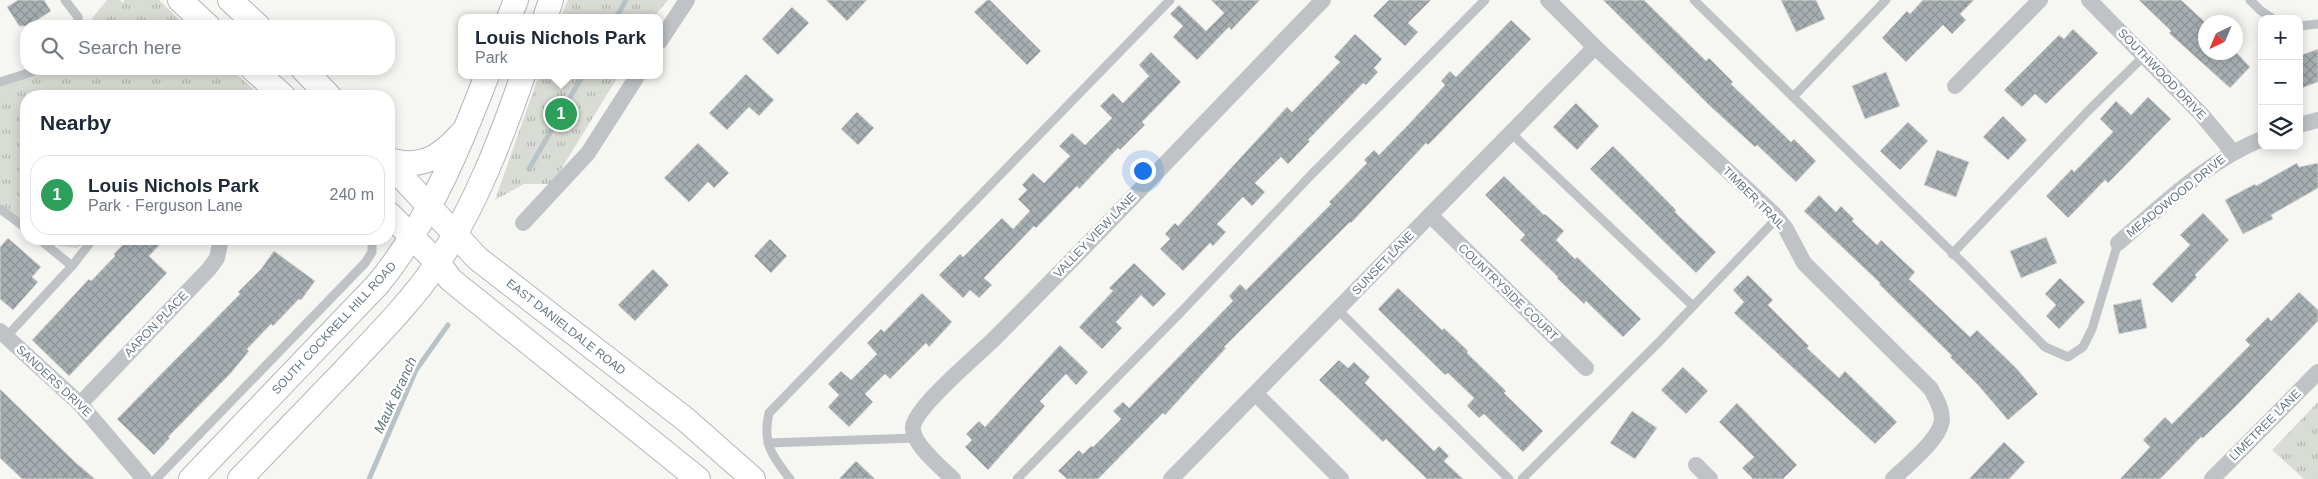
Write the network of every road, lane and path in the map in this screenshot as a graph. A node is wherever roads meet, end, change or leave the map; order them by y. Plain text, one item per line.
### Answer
1 (65, 0) edge
2 (180, 0) edge
3 (230, 0) edge
4 (516, 0) edge
5 (551, 0) edge
6 (687, 0) edge
7 (1170, 0) edge
8 (1323, 0) edge
9 (1485, 0) edge
10 (1548, 0) edge
11 (1694, 0) edge
12 (1886, 0) edge
13 (2040, 0) edge
14 (2089, 0) edge
15 (2250, 0) edge
16 (511, 14) edge
17 (546, 14) edge
18 (2267, 15) edge
19 (78, 20) edge
20 (202, 20) edge
21 (252, 20) edge
22 (2318, 24) edge
23 (2303, 26) edge
24 (663, 36) edge
25 (1595, 47) junction
26 (2144, 56) junction
27 (22, 75) edge
28 (260, 75) edge
29 (309, 75) edge
30 (485, 79) edge
31 (522, 79) edge
32 (635, 79) edge
33 (0, 82) edge
34 (1955, 86) dead end
35 (276, 90) edge
36 (323, 90) edge
37 (1793, 97) junction
38 (2318, 120) edge
39 (2303, 124) edge
40 (467, 127) junction
41 (1511, 133) junction
42 (2258, 141) edge
43 (2232, 151) junction
44 (395, 163) edge
45 (395, 169) edge
46 (428, 206) junction
47 (0, 209) edge
48 (1430, 215) junction
49 (1777, 218) junction
50 (395, 220) edge
51 (523, 223) dead end
52 (20, 224) edge
53 (455, 235) junction
54 (412, 237) junction
55 (2118, 243) joint
56 (46, 245) edge
57 (88, 245) edge
58 (220, 245) edge
59 (372, 245) edge
60 (1952, 254) junction
61 (438, 262) junction
62 (72, 266) junction
63 (1693, 306) junction
64 (1338, 310) junction
65 (3, 334) edge
66 (1586, 368) dead end
67 (2318, 372) edge
68 (1256, 394) junction
69 (80, 404) junction
70 (914, 433) junction
71 (768, 443) junction
72 (1696, 465) dead end
73 (144, 479) edge
74 (156, 479) edge
75 (191, 479) edge
76 (240, 479) edge
77 (698, 479) edge
78 (753, 479) edge
79 (790, 479) edge
80 (953, 479) edge
81 (1017, 479) edge
82 (1171, 479) edge
83 (1341, 479) edge
84 (1509, 479) edge
85 (1522, 479) edge
86 (1710, 479) edge
87 (1893, 479) edge
88 (2212, 479) edge

1 - 19 lane
2 - 20 main road
3 - 21 main road
4 - 16 main road
5 - 17 main road
6 - 24 street
7 - 71 lane
8 - 70 street, VALLEY VIEW LANE
9 - 81 lane
10 - 25 street, TIMBER TRAIL
11 - 37 lane
12 - 37 lane
13 - 34 street
14 - 26 street, SOUTHWOOD DRIVE
15 - 18 lane
22 - 23 lane
25 - 41 street, SUNSET LANE
25 - 49 street, TIMBER TRAIL
26 - 43 street, SOUTHWOOD DRIVE
26 - 60 lane
27 - 33 lane
28 - 35 main road
29 - 36 main road
30 - 40 main road, SOUTH COCKRELL HILL ROAD
31 - 53 main road
32 - 51 street
37 - 60 lane
38 - 39 street
40 - 44 main road
40 - 46 main road, SOUTH COCKRELL HILL ROAD
41 - 48 street, SUNSET LANE
41 - 63 lane
42 - 43 street, MEADOWOOD DRIVE
43 - 55 street, MEADOWOOD DRIVE
45 - 46 main road, EAST DANIELDALE ROAD
46 - 53 main road, EAST DANIELDALE ROAD
46 - 54 main road, SOUTH COCKRELL HILL ROAD
47 - 52 lane
48 - 64 street, SUNSET LANE
48 - 66 street, COUNTRYSIDE COURT
49 - 63 lane
49 - 87 street, TIMBER TRAIL
50 - 54 main road
53 - 61 main road
53 - 78 main road, EAST DANIELDALE ROAD
54 - 61 main road
54 - 75 main road, SOUTH COCKRELL HILL ROAD
55 - 60 lane
56 - 62 lane
57 - 62 lane
58 - 69 street, AARON PLACE
59 - 74 lane
61 - 76 main road
61 - 77 main road
62 - 65 lane
63 - 85 lane
64 - 68 street, SUNSET LANE
64 - 84 lane
65 - 69 street, SANDERS DRIVE
67 - 88 street, LIMETREE LANE
68 - 82 street, SUNSET LANE
68 - 83 street
69 - 73 street, SANDERS DRIVE
70 - 71 lane
70 - 80 street
71 - 79 lane
72 - 86 street

